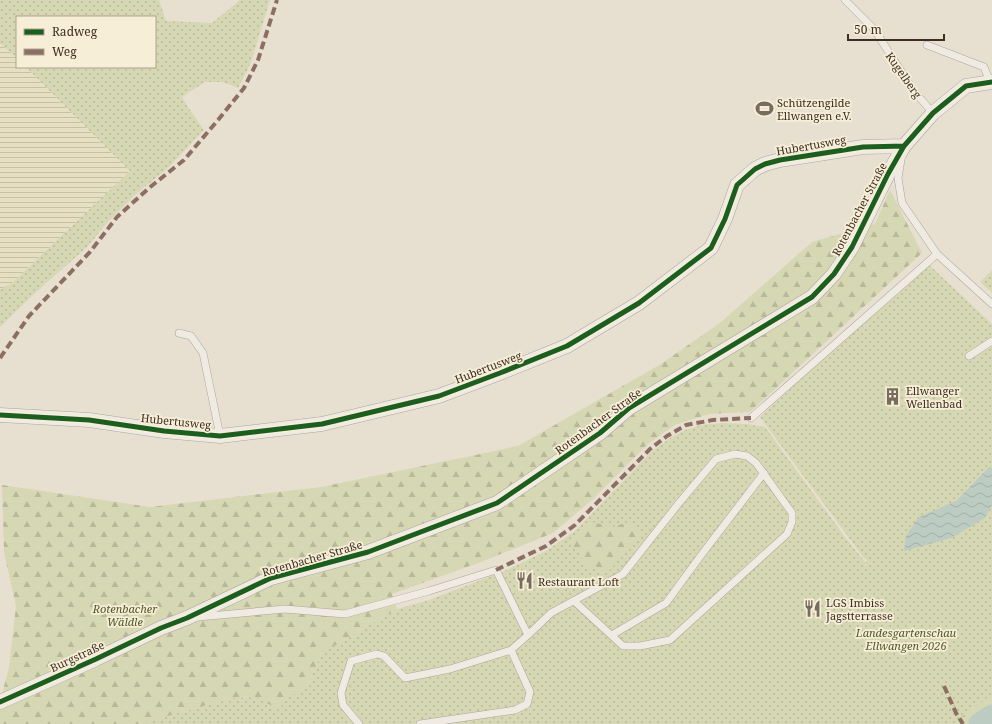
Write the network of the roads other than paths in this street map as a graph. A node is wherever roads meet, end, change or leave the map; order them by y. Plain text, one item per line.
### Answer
1 (845, 0) edge
2 (927, 45) dead end
3 (991, 82) edge
4 (933, 113) junction
5 (904, 146) junction
6 (937, 254) junction
7 (992, 304) edge
8 (179, 333) dead end
9 (992, 341) edge
10 (969, 356) dead end
11 (0, 415) edge
12 (750, 418) dead end
13 (220, 436) junction
14 (764, 473) junction
15 (574, 601) junction
16 (187, 618) junction
17 (161, 628) joint
18 (528, 635) junction
19 (612, 635) junction
20 (511, 650) junction
21 (2, 697) edge
22 (359, 724) edge
23 (420, 724) edge

1 - 4 lane, Kugelberg
2 - 3 lane
3 - 4 street, Rotenbacher Straße
4 - 5 street, Rotenbacher Straße
5 - 6 lane
5 - 13 street, Hubertusweg
5 - 16 street, Rotenbacher Straße
6 - 7 lane
6 - 12 lane
8 - 13 lane
9 - 10 lane
11 - 13 street, Hubertusweg
14 - 15 lane
14 - 19 lane
14 - 19 lane
15 - 18 lane
15 - 19 lane
16 - 17 street, Rotenbacher Straße
16 - 18 lane
17 - 21 street, Burgstraße
18 - 20 lane
20 - 22 lane
20 - 23 lane

